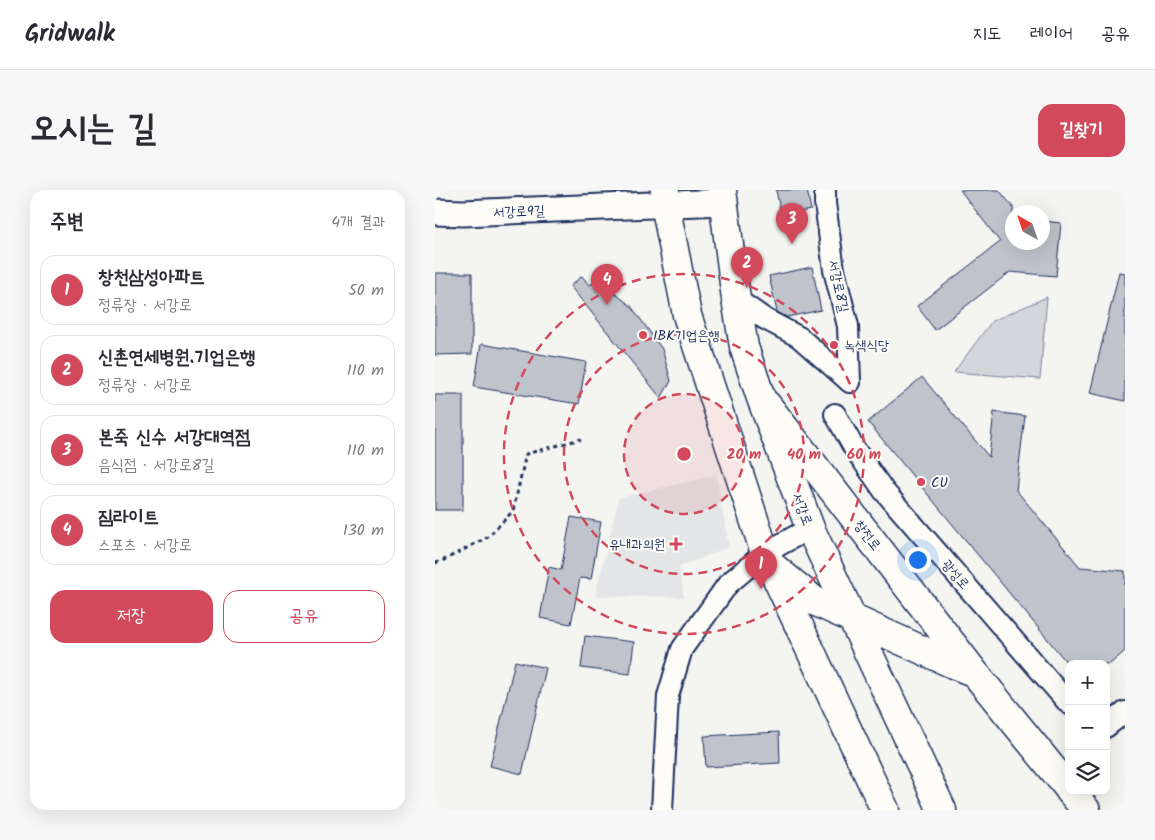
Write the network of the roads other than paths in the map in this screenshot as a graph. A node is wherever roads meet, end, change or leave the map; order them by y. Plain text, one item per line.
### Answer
1 (825, 190) edge
2 (722, 196) edge
3 (665, 197) edge
4 (435, 212) edge
5 (736, 299) junction
6 (761, 398) junction
7 (835, 414) dead end
8 (811, 528) junction
9 (769, 560) junction
10 (852, 617) junction
11 (974, 672) junction
12 (1065, 699) edge
13 (1125, 712) edge
14 (1110, 723) edge
15 (1065, 784) edge
16 (1074, 795) edge
17 (662, 810) edge
18 (885, 810) edge
19 (942, 810) edge
20 (1086, 810) edge

1 - 5 street, 서강로8길
2 - 3 street, 서강로9길
2 - 5 main road, 서강로
3 - 4 street, 서강로9길
3 - 9 main road
5 - 6 main road, 서강로
6 - 8 main road, 서강로
6 - 11 main road, 창전로
7 - 12 street, 광성로
8 - 9 street
8 - 10 main road, 서강로
9 - 10 main road, 창전로
9 - 17 street
9 - 18 main road
10 - 11 main road, 창전로
10 - 19 main road, 서강로
11 - 15 main road, 창전로
13 - 14 street
16 - 20 main road, 창전로

